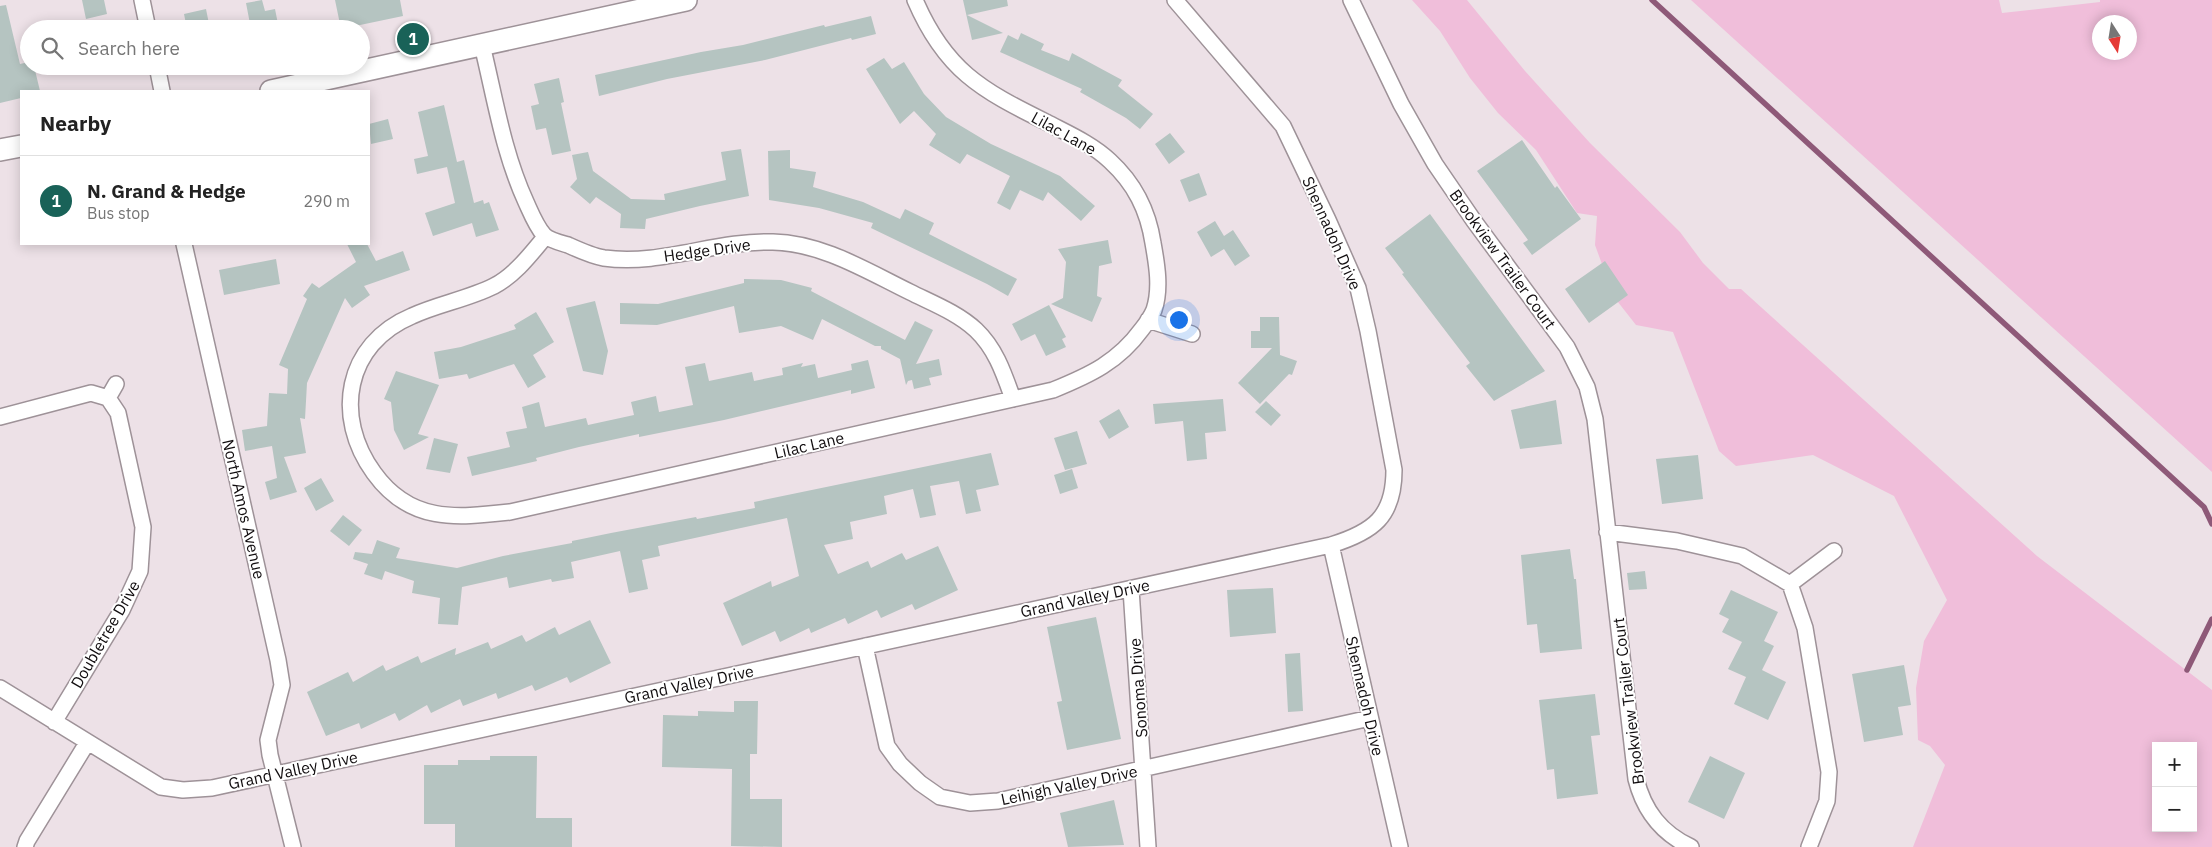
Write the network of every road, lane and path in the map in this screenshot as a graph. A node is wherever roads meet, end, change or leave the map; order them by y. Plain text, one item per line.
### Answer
1 (142, 0) edge
2 (686, 0) edge
3 (915, 0) edge
4 (1175, 0) edge
5 (1351, 0) edge
6 (146, 20) edge
7 (482, 45) junction
8 (370, 69) edge
9 (158, 75) edge
10 (344, 75) edge
11 (162, 90) edge
12 (276, 90) edge
13 (20, 146) edge
14 (0, 150) edge
15 (545, 236) junction
16 (184, 245) edge
17 (1148, 320) junction
18 (1192, 334) dead end
19 (116, 384) dead end
20 (108, 398) junction
21 (1013, 399) junction
22 (0, 417) edge
23 (1388, 506) joint
24 (1607, 532) junction
25 (1331, 546) junction
26 (1834, 551) dead end
27 (1790, 584) junction
28 (1131, 589) junction
29 (864, 646) junction
30 (0, 688) edge
31 (1370, 718) junction
32 (54, 722) junction
33 (87, 743) junction
34 (1143, 769) junction
35 (275, 774) junction
36 (25, 847) edge
37 (293, 847) edge
38 (1148, 847) edge
39 (1400, 847) edge
40 (1691, 847) edge
41 (1809, 847) edge

1 - 6 street
2 - 7 main road
3 - 17 street, Lilac Lane
4 - 23 street, Shennadoh Drive
5 - 24 street, Brookview Trailer Court
7 - 8 main road
7 - 15 street
9 - 11 street
10 - 12 main road
13 - 14 main road
15 - 21 street, Hedge Drive
15 - 21 street, Lilac Lane
16 - 35 street, North Amos Avenue
17 - 18 street
17 - 21 street, Lilac Lane
19 - 20 street
20 - 22 street
20 - 32 street, Doubletree Drive
23 - 25 street, Grand Valley Drive
24 - 27 street
24 - 40 street, Brookview Trailer Court
25 - 28 street, Grand Valley Drive
25 - 31 street, Shennadoh Drive
26 - 27 street
27 - 41 street
28 - 29 street, Grand Valley Drive
28 - 34 street, Sonoma Drive
29 - 34 street, Leihigh Valley Drive
29 - 35 street, Grand Valley Drive
30 - 32 street, Grand Valley Drive
31 - 34 street, Leihigh Valley Drive
31 - 39 street, Shennadoh Drive
32 - 33 street, Grand Valley Drive
33 - 35 street, Grand Valley Drive
33 - 36 street
34 - 38 street, Sonoma Drive
35 - 37 street, North Amos Avenue

